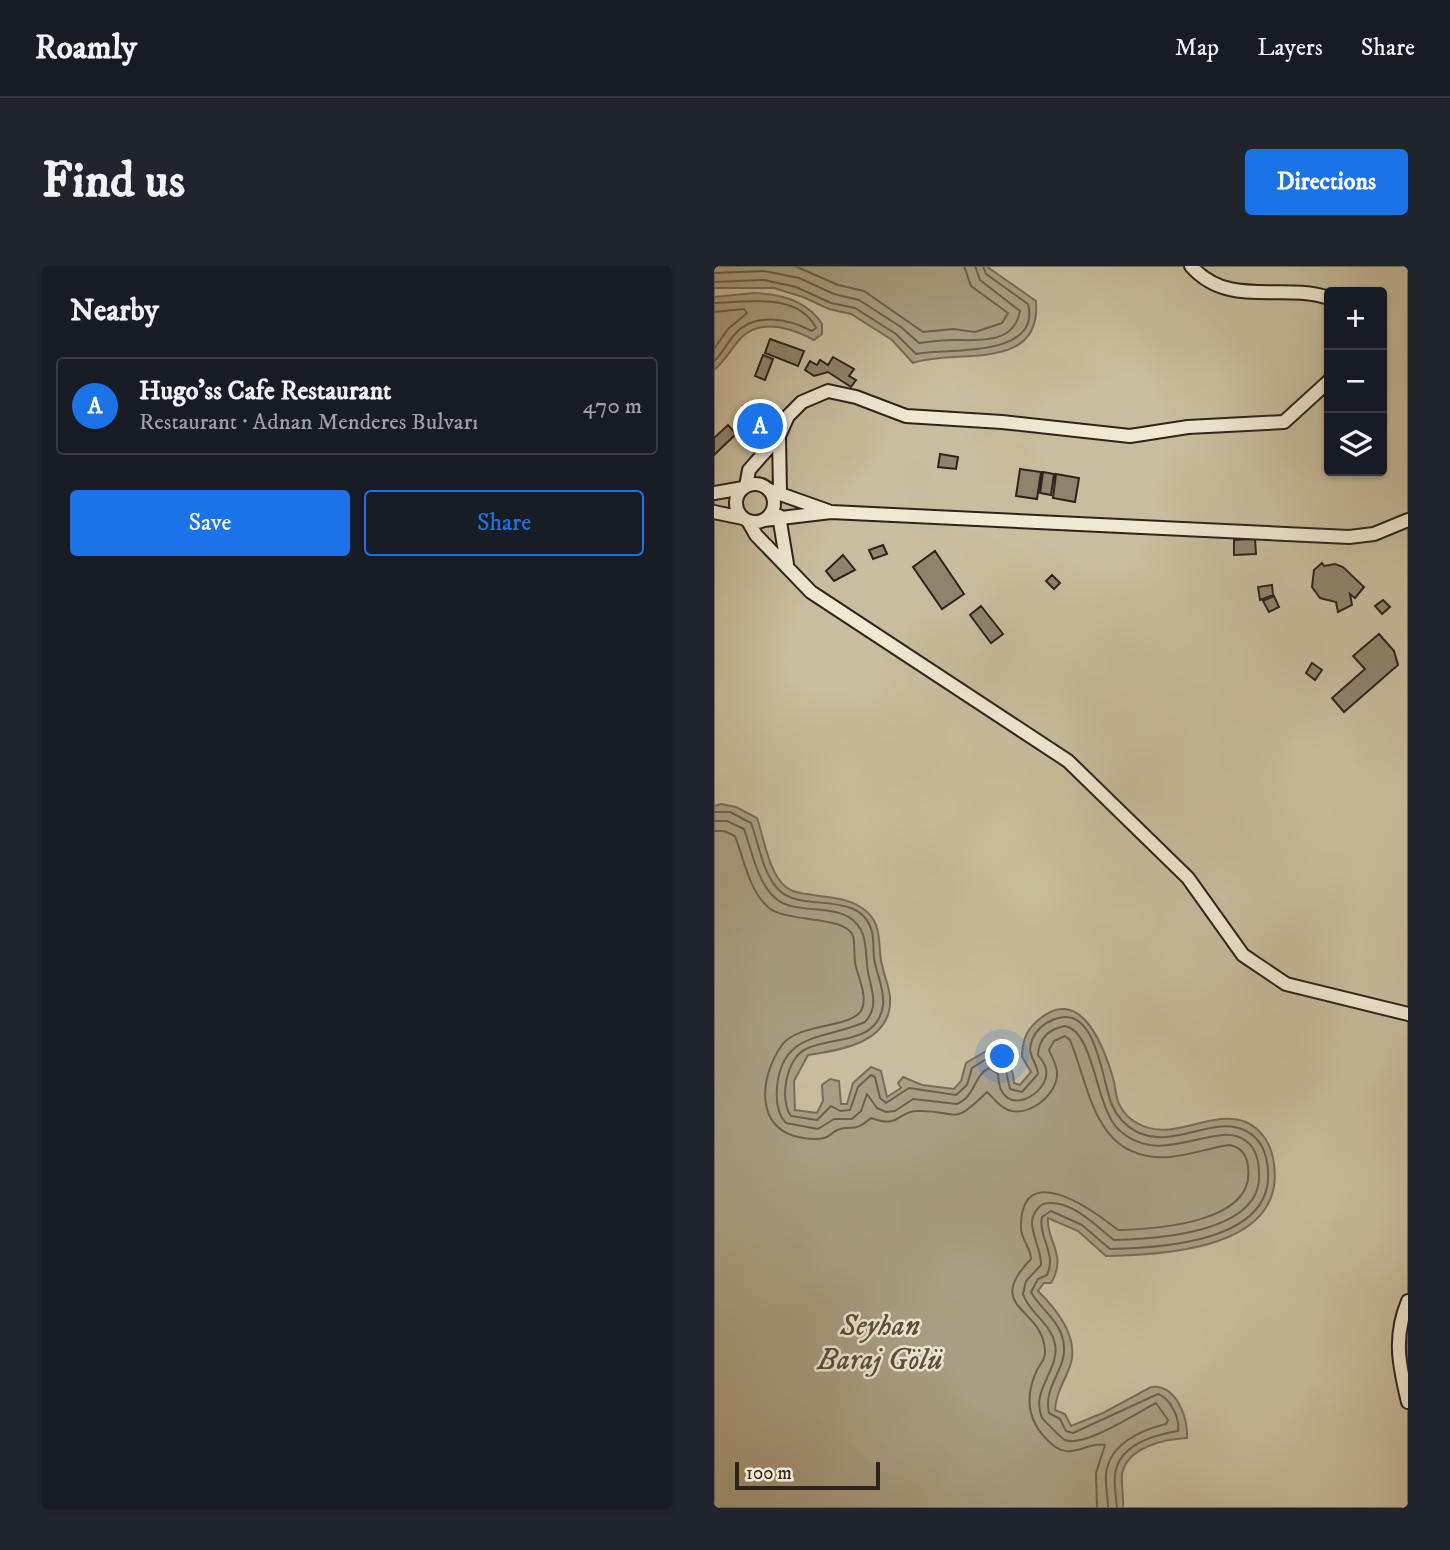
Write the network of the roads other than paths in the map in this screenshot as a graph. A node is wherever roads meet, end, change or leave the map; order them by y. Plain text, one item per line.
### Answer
1 (1191, 266) edge
2 (1324, 297) edge
3 (1324, 385) edge
4 (779, 436) junction
5 (745, 487) junction
6 (775, 491) junction
7 (714, 493) edge
8 (714, 512) edge
9 (831, 512) junction
10 (779, 516) junction
11 (746, 519) junction
12 (764, 520) junction
13 (1408, 520) edge
14 (787, 565) junction
15 (1408, 1014) edge
16 (1408, 1301) edge
17 (1408, 1402) edge

1 - 2 main road
3 - 4 main road
4 - 5 main road
4 - 6 main road
5 - 6 main road
5 - 7 main road
5 - 11 main road
6 - 9 main road
6 - 12 main road
8 - 11 main road
9 - 10 main road
9 - 13 main road
10 - 12 main road
10 - 14 main road
11 - 12 main road
11 - 14 main road
14 - 15 main road
16 - 17 main road

